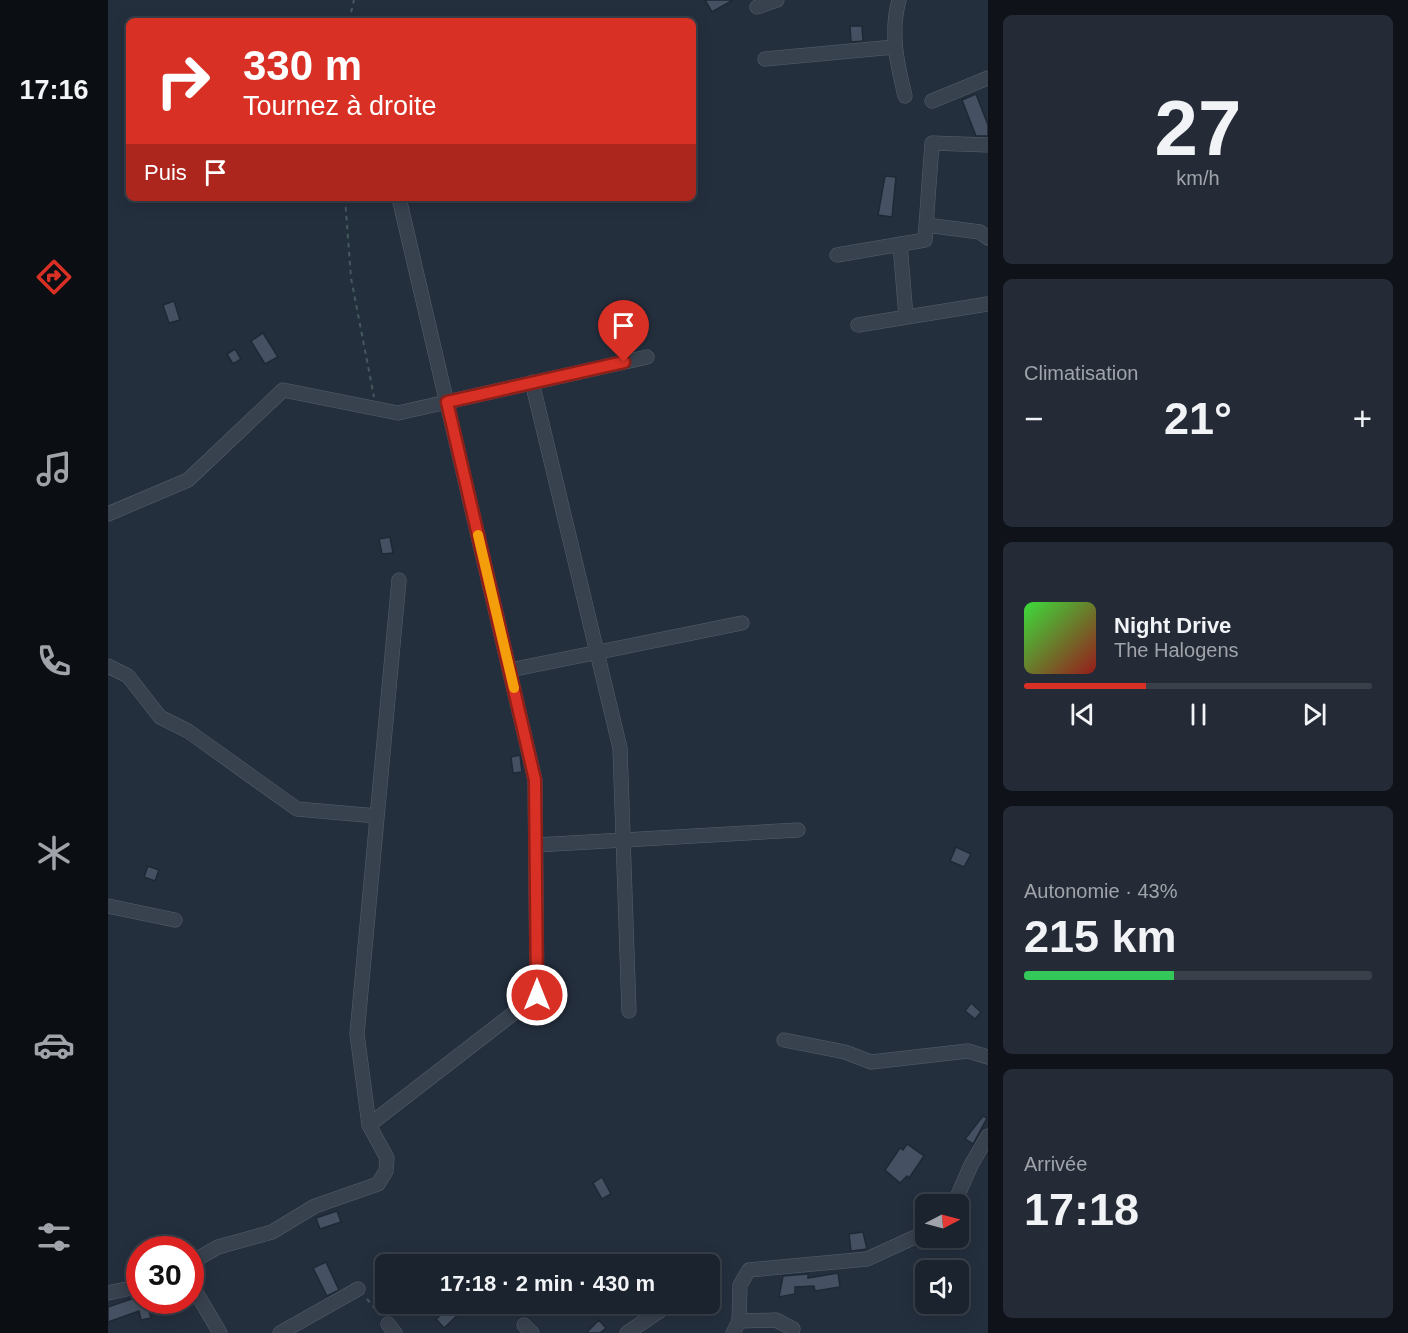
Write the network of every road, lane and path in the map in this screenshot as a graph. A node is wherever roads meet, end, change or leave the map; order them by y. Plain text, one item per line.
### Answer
1 (354, 0) edge
2 (777, 0) edge
3 (899, 0) edge
4 (757, 7) dead end
5 (350, 18) edge
6 (894, 47) junction
7 (765, 59) dead end
8 (988, 78) edge
9 (905, 96) dead end
10 (932, 101) dead end
11 (988, 145) edge
12 (345, 201) edge
13 (400, 201) edge
14 (926, 225) junction
15 (988, 238) edge
16 (900, 244) junction
17 (837, 255) dead end
18 (988, 304) edge
19 (906, 317) junction
20 (858, 325) dead end
21 (647, 357) dead end
22 (532, 382) junction
23 (447, 402) junction
24 (376, 408) junction
25 (108, 514) edge
26 (399, 580) dead end
27 (742, 623) dead end
28 (597, 652) junction
29 (108, 666) edge
30 (510, 670) junction
31 (377, 816) junction
32 (798, 830) dead end
33 (623, 840) junction
34 (536, 845) junction
35 (108, 906) edge
36 (175, 920) dead end
37 (629, 1011) dead end
38 (784, 1040) dead end
39 (988, 1057) edge
40 (369, 1125) junction
41 (988, 1136) edge
42 (958, 1194) edge
43 (915, 1237) edge
44 (204, 1255) edge
45 (126, 1289) edge
46 (358, 1289) joint
47 (108, 1293) edge
48 (204, 1306) edge
49 (655, 1314) edge
50 (736, 1327) edge
51 (392, 1329) edge
52 (793, 1329) dead end
53 (220, 1333) edge
54 (280, 1333) edge
55 (627, 1333) edge

1 - 5 path
2 - 4 street
3 - 6 street
6 - 7 street
6 - 9 street
8 - 10 street
11 - 14 street
12 - 24 path
13 - 23 street
14 - 15 street
14 - 16 street
16 - 17 street
16 - 19 street
18 - 19 street
19 - 20 street
21 - 22 street
22 - 23 street
22 - 28 street
23 - 24 street
23 - 30 street
24 - 25 street
26 - 31 street
27 - 28 street
28 - 30 street
28 - 33 street
29 - 31 street
30 - 34 street
31 - 40 street
32 - 33 street
33 - 34 street
33 - 37 street
34 - 40 street
35 - 36 street
38 - 39 street
40 - 44 street
41 - 42 street
43 - 50 street
45 - 47 street
46 - 51 path
46 - 54 street
48 - 53 street
49 - 55 street
50 - 52 street

